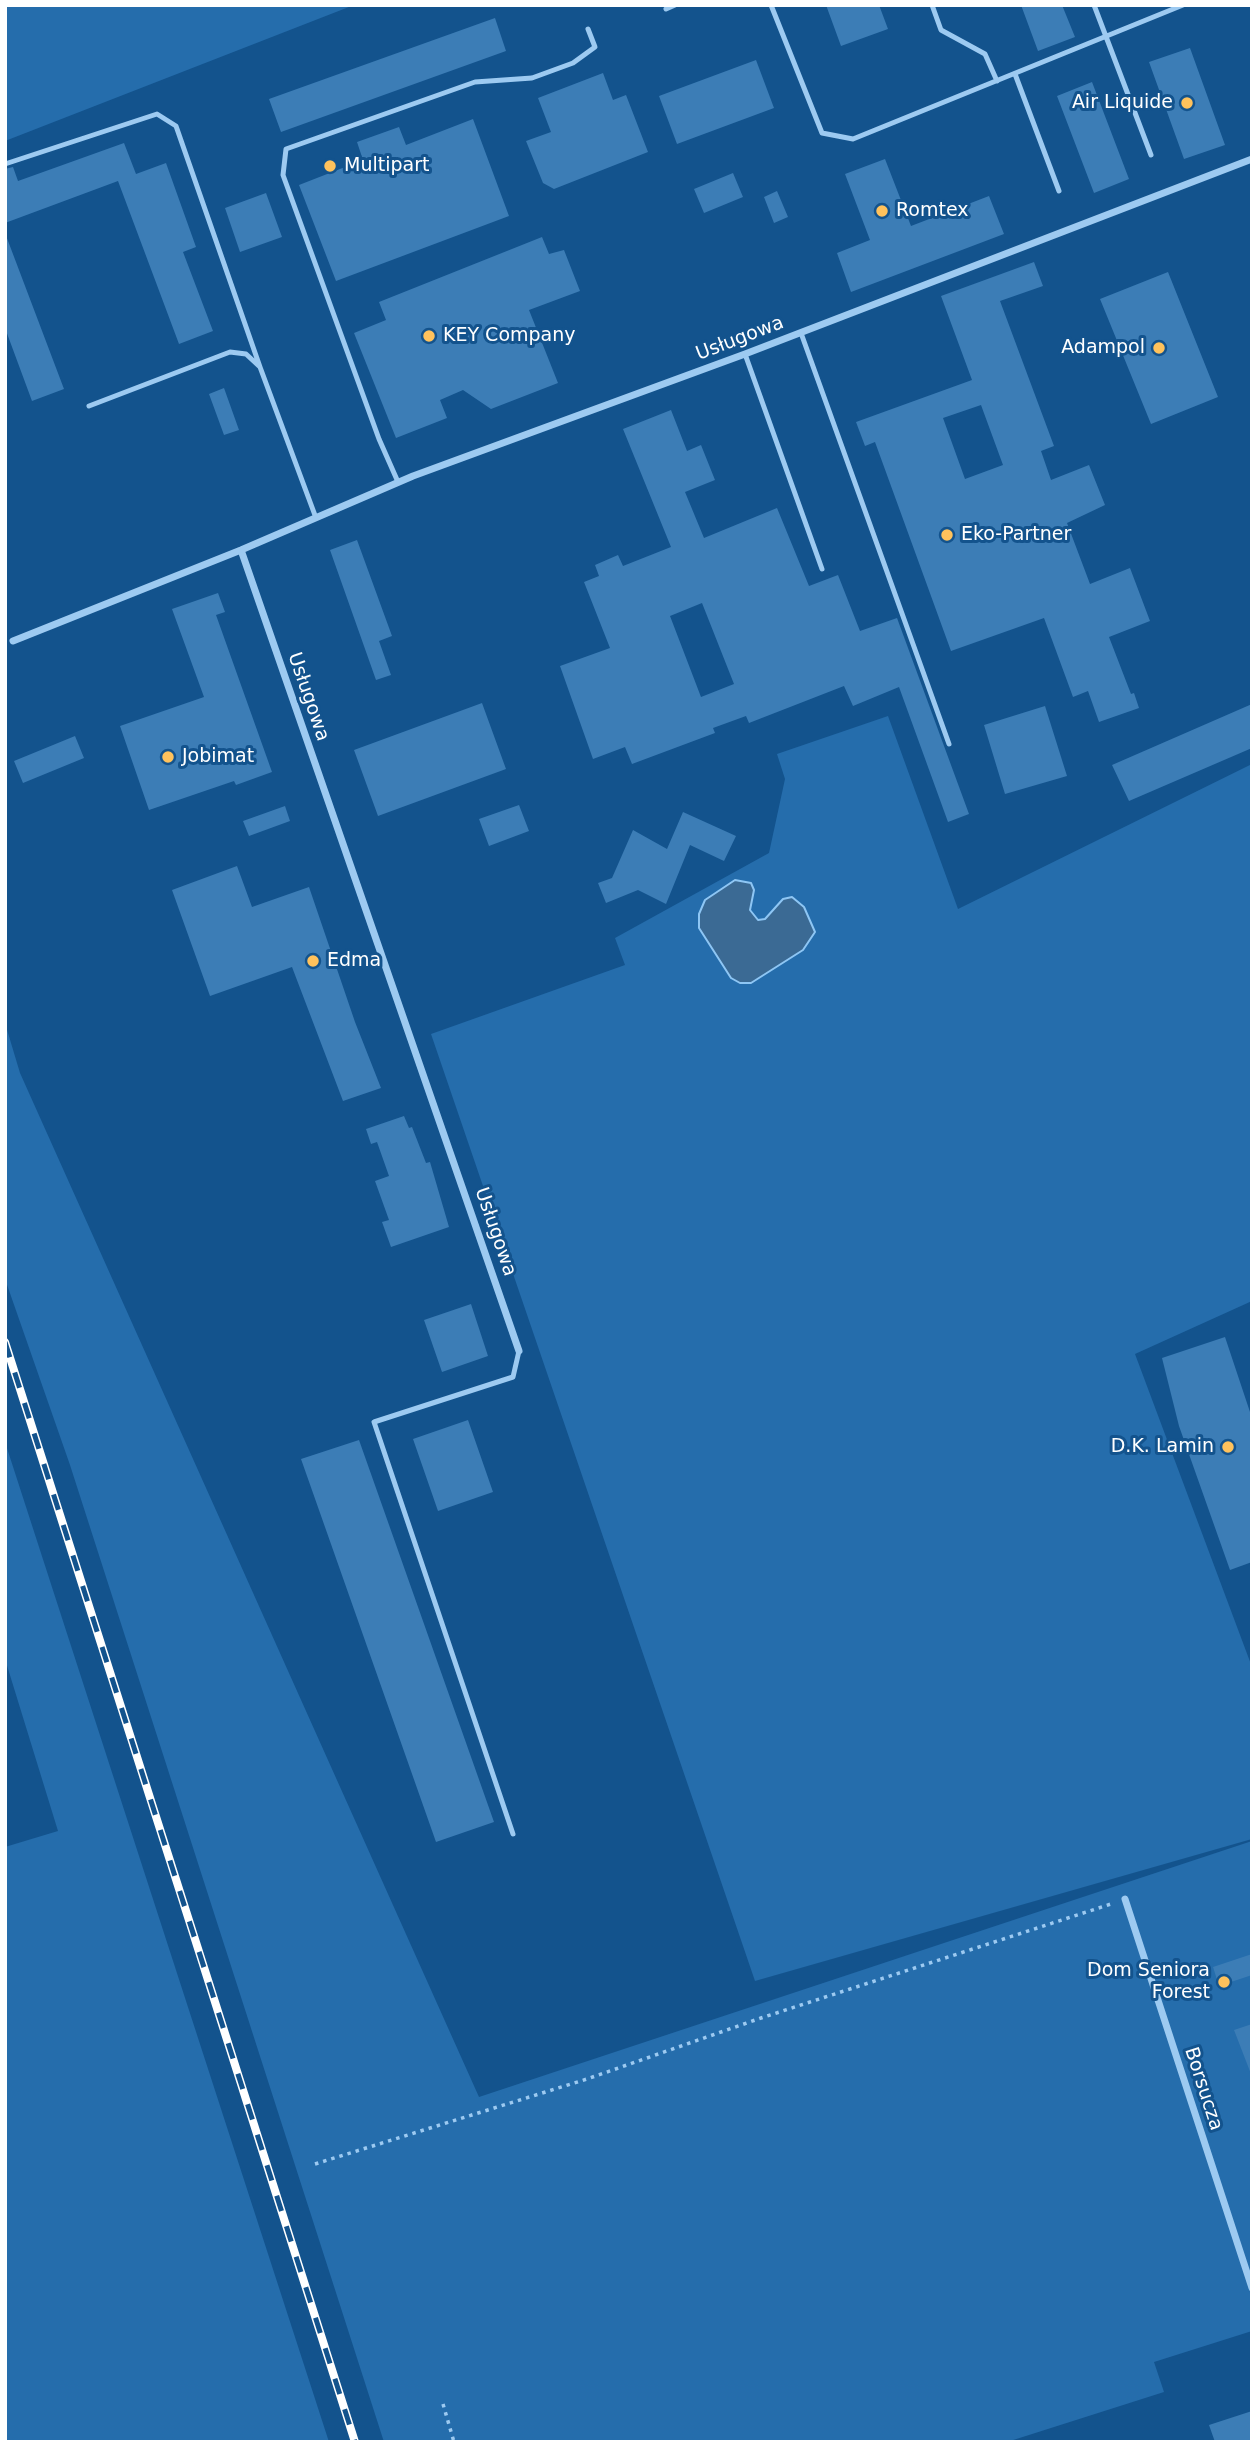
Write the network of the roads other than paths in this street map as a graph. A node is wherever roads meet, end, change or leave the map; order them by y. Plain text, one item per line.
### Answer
1 (675, 5) edge
2 (771, 5) edge
3 (932, 5) edge
4 (1094, 5) edge
5 (1183, 5) edge
6 (666, 9) dead end
7 (588, 29) dead end
8 (1106, 36) junction
9 (1015, 74) junction
10 (997, 81) junction
11 (1151, 155) dead end
12 (1252, 159) edge
13 (5, 164) edge
14 (1059, 191) dead end
15 (801, 333) junction
16 (746, 354) junction
17 (260, 367) junction
18 (89, 406) dead end
19 (398, 482) junction
20 (316, 519) junction
21 (241, 550) junction
22 (822, 569) dead end
23 (13, 641) dead end
24 (949, 744) dead end
25 (519, 1351) joint
26 (513, 1834) dead end
27 (1125, 1899) road end
28 (1252, 2288) edge

1 - 6 lane
2 - 10 lane
3 - 10 lane
4 - 8 lane
5 - 8 lane
7 - 19 lane
8 - 9 lane
8 - 11 lane
9 - 10 lane
9 - 14 lane
12 - 15 street, Usługowa
13 - 17 lane
15 - 16 street, Usługowa
15 - 24 lane
16 - 19 street, Usługowa
16 - 22 lane
17 - 18 lane
17 - 20 lane
19 - 20 street, Usługowa
20 - 21 street, Usługowa
21 - 23 street, Usługowa
21 - 25 street, Usługowa
25 - 26 lane, Usługowa
27 - 28 street, Borsucza

